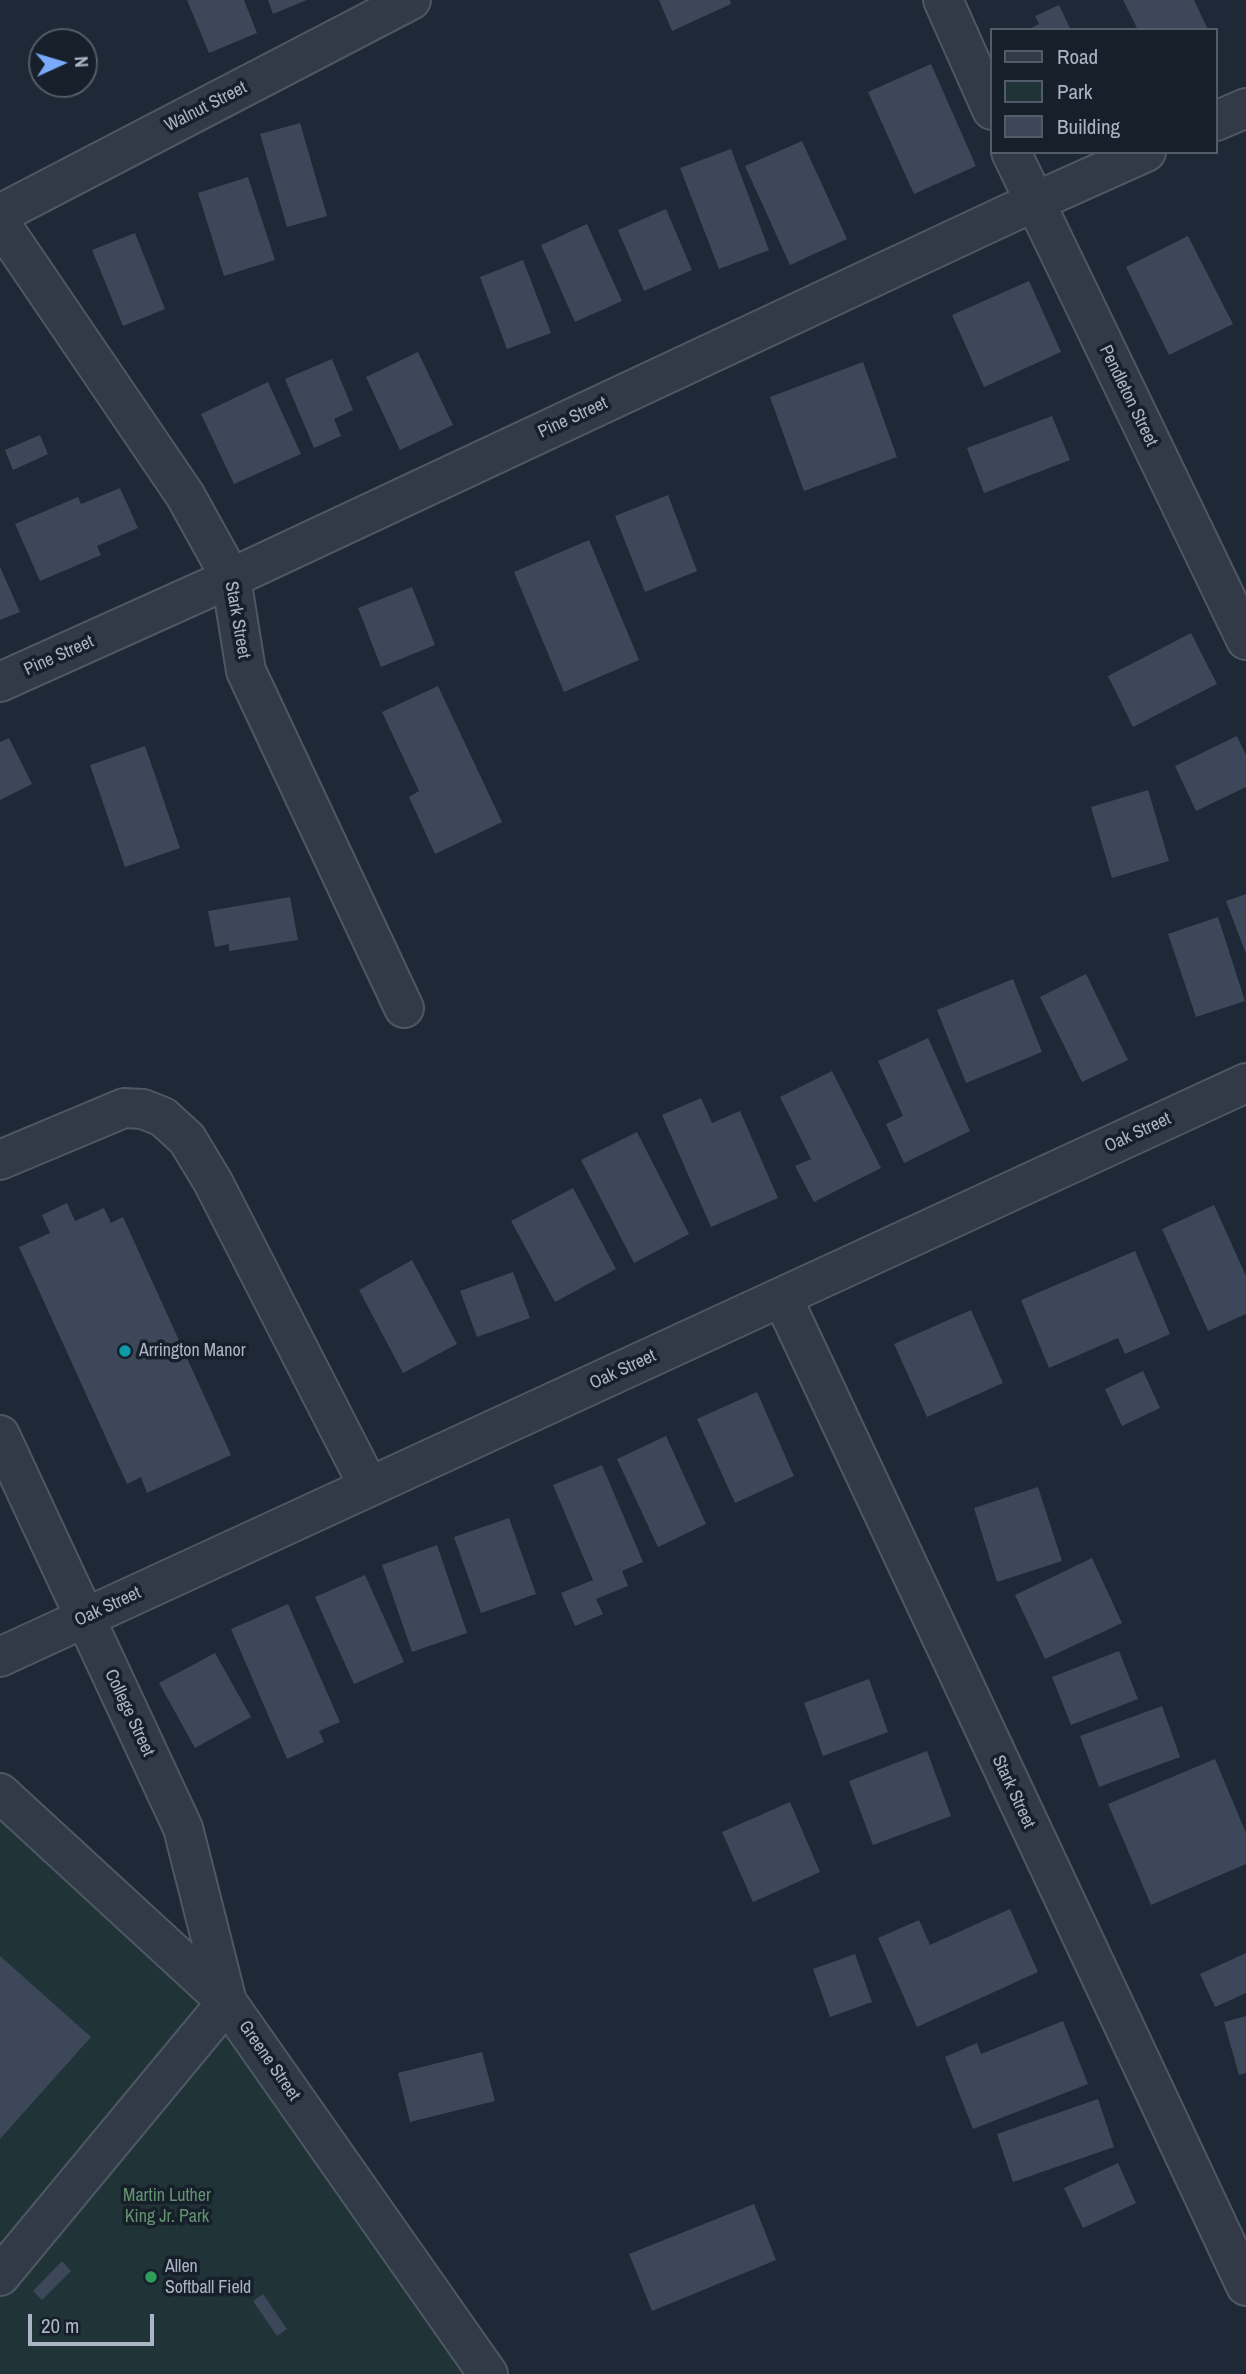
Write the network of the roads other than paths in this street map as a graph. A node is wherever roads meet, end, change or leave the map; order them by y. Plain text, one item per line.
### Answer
1 (411, 0) edge
2 (943, 0) edge
3 (990, 106) edge
4 (1246, 108) edge
5 (1218, 120) edge
6 (1012, 154) edge
7 (1141, 154) edge
8 (1033, 202) junction
9 (0, 214) edge
10 (0, 223) edge
11 (231, 578) junction
12 (1246, 640) edge
13 (0, 682) edge
14 (404, 1008) dead end
15 (1246, 1083) edge
16 (0, 1160) edge
17 (782, 1297) junction
18 (0, 1435) edge
19 (369, 1487) junction
20 (84, 1619) junction
21 (0, 1657) edge
22 (0, 1793) edge
23 (227, 2002) junction
24 (0, 2276) edge
25 (1246, 2286) edge
26 (488, 2374) edge

1 - 9 street, Walnut Street
2 - 3 street
4 - 5 street
6 - 8 street, Pendleton Street
7 - 8 street, Pine Street
8 - 11 street, Pine Street
8 - 12 street, Pendleton Street
10 - 11 street, Stark Street
11 - 13 street, Pine Street
11 - 14 street, Stark Street
15 - 17 street, Oak Street
16 - 19 street
17 - 19 street, Oak Street
17 - 25 street, Stark Street
18 - 20 street, College Street
19 - 20 street, Oak Street
20 - 21 street, Oak Street
20 - 23 street, College Street
22 - 23 street, Greene Street
23 - 24 street
23 - 26 street, Greene Street

